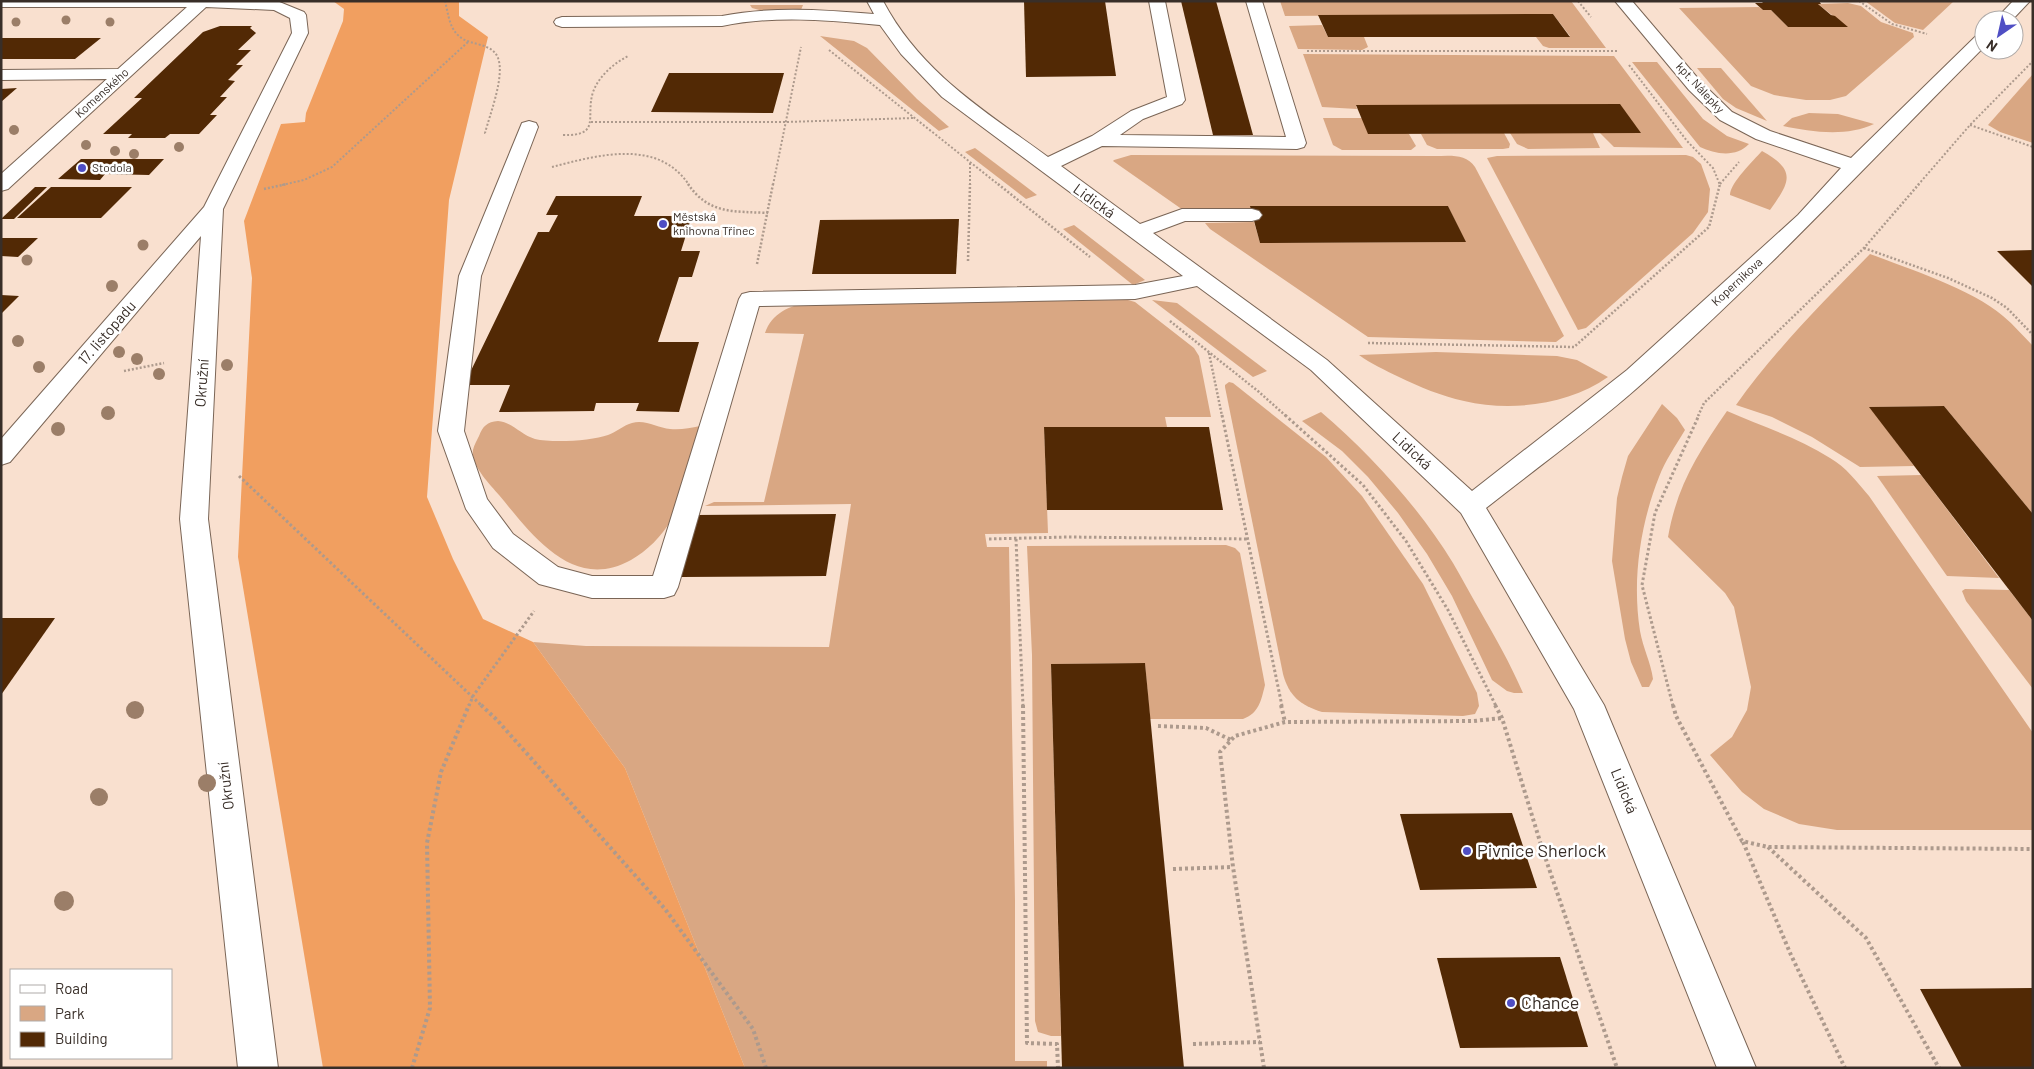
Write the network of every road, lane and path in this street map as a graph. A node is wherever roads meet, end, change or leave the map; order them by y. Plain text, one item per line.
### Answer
1 (203, 1) edge
2 (445, 1) edge
3 (876, 1) edge
4 (1156, 1) edge
5 (1254, 1) edge
6 (1578, 1) edge
7 (1623, 1) edge
8 (1859, 1) edge
9 (2022, 1) edge
10 (1, 2) edge
11 (636, 4) dead end
12 (2013, 10) edge
13 (884, 20) junction
14 (627, 21) junction
15 (562, 22) dead end
16 (1596, 23) dead end
17 (1927, 34) dead end
18 (468, 42) junction
19 (1613, 44) dead end
20 (801, 47) dead end
21 (826, 48) dead end
22 (1974, 48) edge
23 (1619, 51) junction
24 (1269, 52) junction
25 (634, 54) dead end
26 (2033, 61) edge
27 (1, 74) edge
28 (124, 74) junction
29 (914, 118) junction
30 (591, 122) junction
31 (787, 122) junction
32 (1970, 125) junction
33 (527, 132) junction
34 (1099, 140) junction
35 (2033, 147) edge
36 (1742, 159) dead end
37 (1046, 166) junction
38 (1854, 166) junction
39 (511, 174) junction
40 (1720, 184) junction
41 (1, 185) edge
42 (216, 204) junction
43 (768, 212) junction
44 (1252, 215) dead end
45 (1138, 232) junction
46 (1864, 248) junction
47 (1094, 261) dead end
48 (1201, 279) junction
49 (750, 299) junction
50 (1164, 316) dead end
51 (2033, 335) edge
52 (1368, 342) dead end
53 (1209, 352) junction
54 (199, 438) junction
55 (1, 456) edge
56 (1471, 506) junction
57 (989, 539) dead end
58 (1016, 539) junction
59 (1248, 539) junction
60 (559, 578) junction
61 (473, 696) junction
62 (1502, 718) junction
63 (1285, 722) junction
64 (1158, 726) dead end
65 (1231, 740) junction
66 (1742, 841) junction
67 (1768, 847) junction
68 (2033, 849) edge
69 (1233, 867) junction
70 (1173, 869) dead end
71 (1260, 1042) junction
72 (1193, 1044) dead end
73 (258, 1068) edge
74 (412, 1068) edge
75 (766, 1068) edge
76 (1058, 1068) edge
77 (1264, 1068) edge
78 (1617, 1068) edge
79 (1737, 1068) edge
80 (1845, 1068) edge
81 (1939, 1068) edge

1 - 10 street, Okružní
1 - 28 street, Komenského
1 - 42 street, Okružní
2 - 18 path
3 - 13 street, Lidická
4 - 34 street
5 - 24 street
6 - 16 path
7 - 38 street, kpt. Nálepky
8 - 17 path
9 - 12 street
11 - 14 street
13 - 14 street
13 - 37 street, Lidická
14 - 15 street
18 - 33 path
18 - 42 path
19 - 23 path
20 - 31 path
21 - 29 path
22 - 38 street, Kopernikova
23 - 24 path
23 - 40 path
24 - 34 street
25 - 30 path
26 - 32 path
27 - 28 street
28 - 41 street, Komenského
29 - 31 path
29 - 47 path
30 - 31 path
30 - 33 path
31 - 43 path
32 - 35 path
32 - 46 path
33 - 39 street
34 - 37 street
36 - 40 path
37 - 45 street, Lidická
38 - 56 street, Kopernikova
39 - 43 path
39 - 60 street
40 - 52 path
42 - 54 street, Okružní
42 - 55 street, 17. listopadu
43 - 49 path
44 - 45 street
45 - 48 street, Lidická
46 - 51 path
46 - 66 path
48 - 49 street
48 - 56 street, Lidická
49 - 60 street
50 - 53 path
53 - 59 path
53 - 62 path
54 - 61 path
54 - 73 street, Okružní
56 - 79 street, Lidická
57 - 58 path
58 - 59 path
58 - 76 path
59 - 63 path
60 - 61 path
61 - 74 path
61 - 75 path
62 - 63 path
62 - 78 path
63 - 65 path
64 - 65 path
65 - 69 path
66 - 67 path
66 - 80 path
67 - 68 path
67 - 81 path
69 - 70 path
69 - 71 path
71 - 72 path
71 - 77 path

